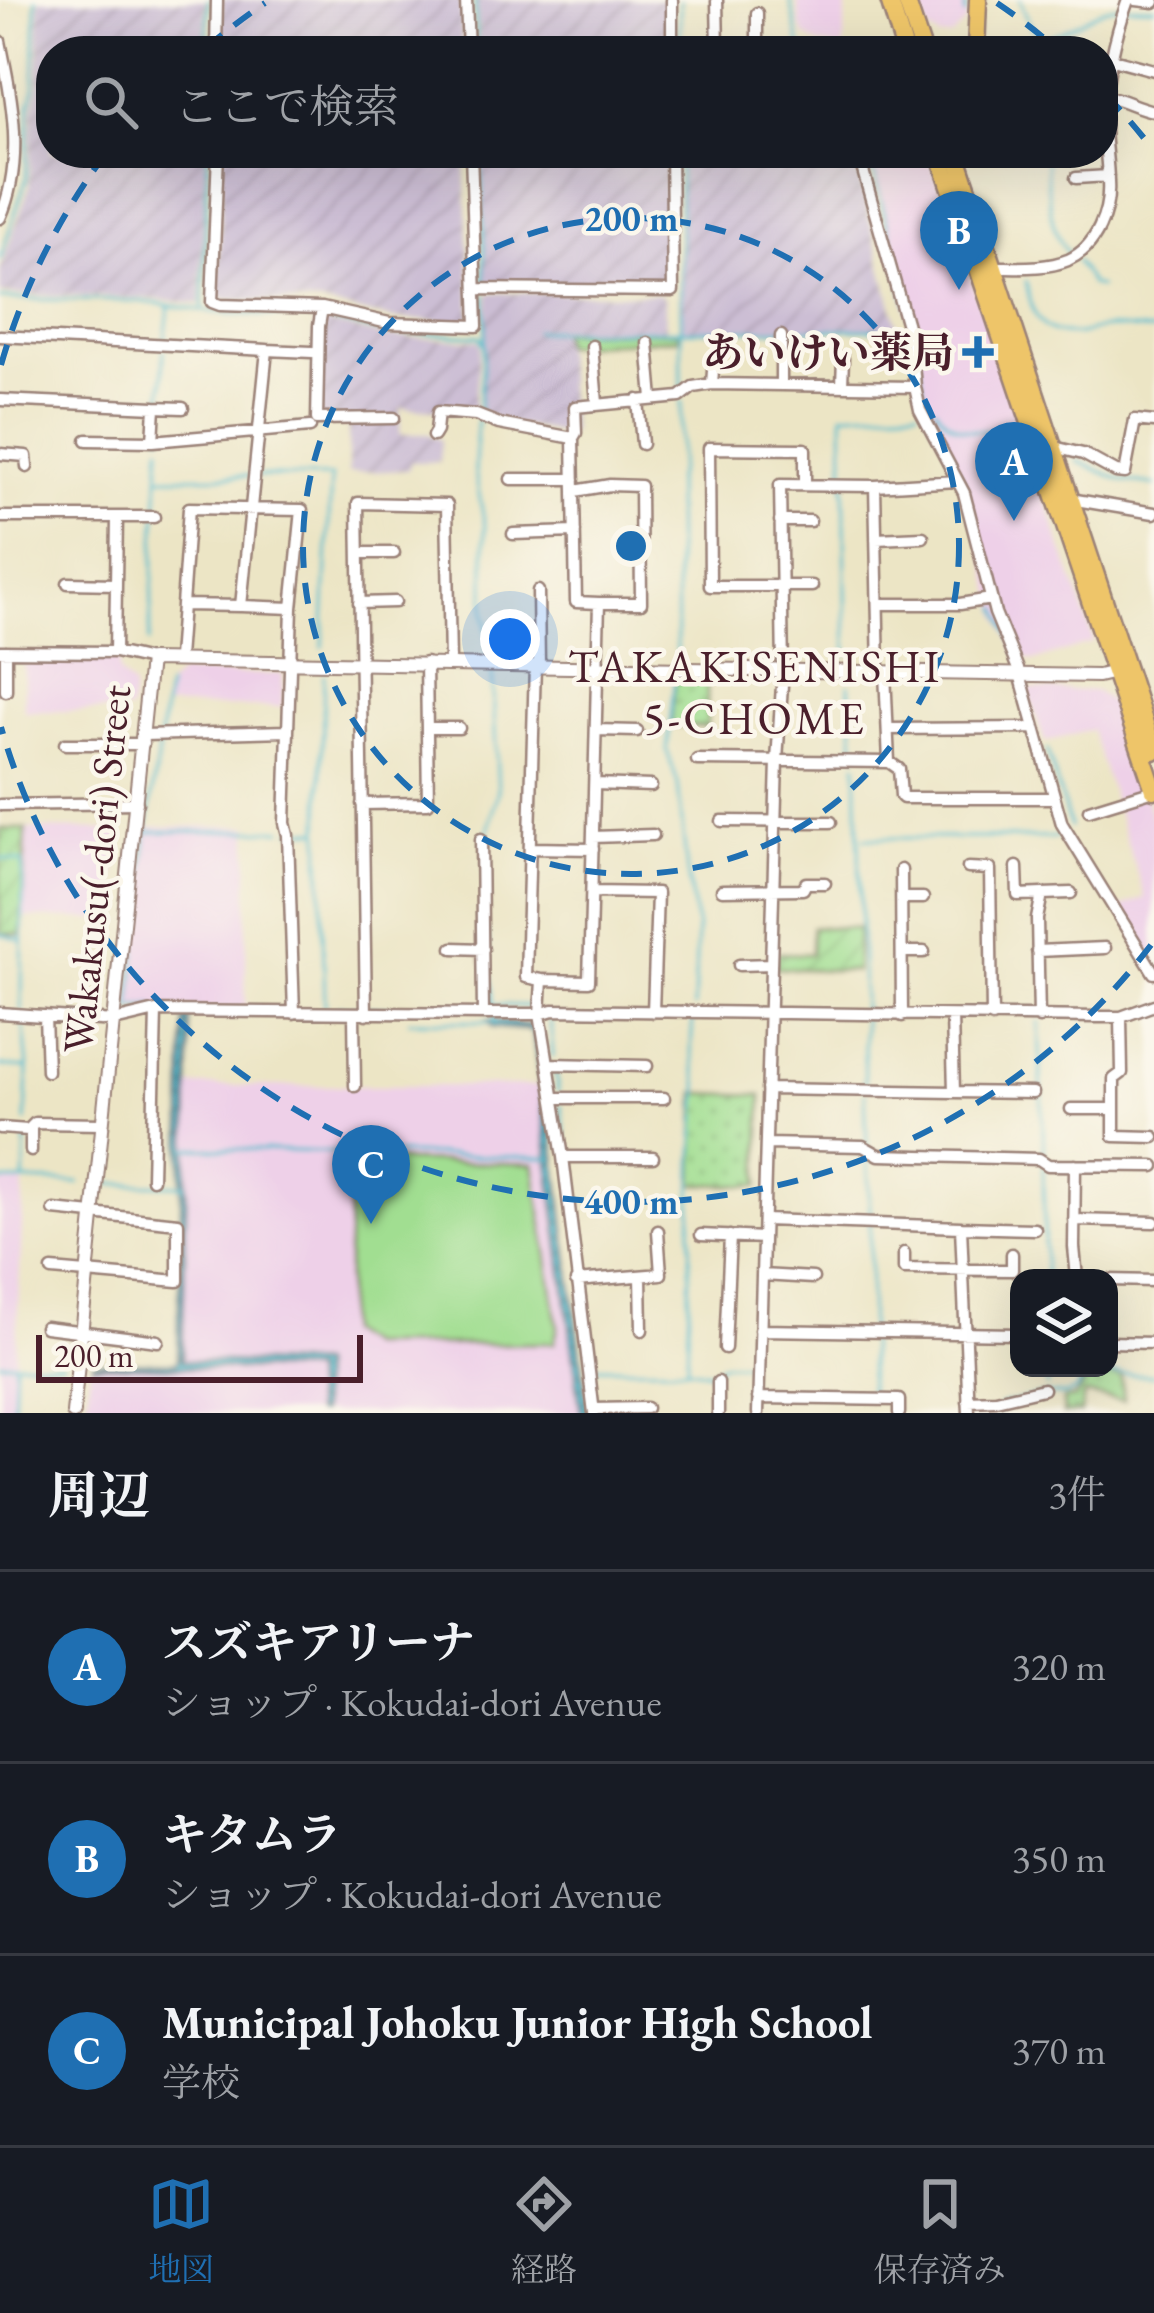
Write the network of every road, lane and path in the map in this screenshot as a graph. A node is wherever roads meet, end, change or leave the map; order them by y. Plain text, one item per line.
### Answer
1 (217, 0) edge
2 (466, 0) edge
3 (672, 0) edge
4 (717, 0) edge
5 (889, 0) edge
6 (906, 0) edge
7 (978, 0) edge
8 (1154, 2) edge
9 (1128, 3) edge
10 (757, 13) dead end
11 (216, 36) edge
12 (467, 36) edge
13 (672, 36) edge
14 (718, 36) edge
15 (757, 36) edge
16 (900, 36) edge
17 (918, 36) edge
18 (977, 36) edge
19 (1117, 36) edge
20 (0, 41) edge
21 (1118, 60) edge
22 (1154, 70) edge
23 (1118, 98) edge
24 (1154, 111) edge
25 (217, 168) edge
26 (473, 168) edge
27 (671, 168) edge
28 (862, 168) edge
29 (943, 168) edge
30 (961, 168) edge
31 (1107, 168) edge
32 (1108, 176) junction
33 (1076, 178) dead end
34 (0, 218) edge
35 (995, 268) junction
36 (482, 289) junction
37 (321, 316) junction
38 (0, 336) edge
39 (781, 336) dead end
40 (647, 343) dead end
41 (592, 346) dead end
42 (267, 350) junction
43 (312, 352) dead end
44 (714, 357) dead end
45 (843, 358) dead end
46 (712, 384) junction
47 (781, 384) junction
48 (842, 385) junction
49 (915, 387) junction
50 (653, 399) junction
51 (0, 400) edge
52 (638, 400) junction
53 (597, 403) junction
54 (160, 407) junction
55 (183, 408) dead end
56 (394, 418) dead end
57 (1154, 422) edge
58 (310, 427) dead end
59 (259, 431) junction
60 (433, 436) dead end
61 (573, 438) junction
62 (87, 440) dead end
63 (158, 441) junction
64 (642, 444) dead end
65 (1054, 447) junction
66 (0, 454) edge
67 (27, 466) dead end
68 (511, 479) dead end
69 (957, 481) junction
70 (574, 485) junction
71 (805, 485) junction
72 (875, 486) junction
73 (1070, 499) junction
74 (251, 510) junction
75 (1154, 512) edge
76 (0, 517) edge
77 (117, 517) junction
78 (154, 517) dead end
79 (780, 521) junction
80 (811, 521) dead end
81 (574, 532) junction
82 (514, 533) dead end
83 (923, 537) dead end
84 (876, 539) junction
85 (358, 553) junction
86 (394, 554) dead end
87 (68, 584) dead end
88 (116, 584) junction
89 (781, 586) junction
90 (812, 586) dead end
91 (538, 591) dead end
92 (991, 598) junction
93 (395, 602) dead end
94 (359, 603) junction
95 (598, 603) junction
96 (878, 604) junction
97 (182, 605) junction
98 (241, 606) junction
99 (292, 608) junction
100 (3, 651) edge
101 (115, 652) junction
102 (178, 658) junction
103 (150, 660) junction
104 (288, 660) junction
105 (360, 662) junction
106 (426, 663) junction
107 (450, 663) junction
108 (537, 665) junction
109 (599, 666) junction
110 (783, 670) junction
111 (1120, 670) junction
112 (882, 672) junction
113 (1020, 674) junction
114 (6, 691) dead end
115 (1146, 703) edge
116 (427, 728) junction
117 (459, 728) dead end
118 (1034, 728) junction
119 (888, 729) junction
120 (597, 730) junction
121 (287, 731) junction
122 (637, 731) dead end
123 (152, 737) junction
124 (65, 743) dead end
125 (1154, 751) edge
126 (697, 760) dead end
127 (777, 761) junction
128 (890, 762) junction
129 (595, 784) junction
130 (651, 786) dead end
131 (1154, 790) edge
132 (1054, 798) junction
133 (137, 802) junction
134 (362, 804) junction
135 (0, 805) edge
136 (1088, 810) dead end
137 (722, 821) dead end
138 (775, 821) junction
139 (831, 822) dead end
140 (653, 835) dead end
141 (481, 839) dead end
142 (593, 843) junction
143 (530, 848) junction
144 (1017, 867) dead end
145 (968, 868) dead end
146 (901, 870) dead end
147 (825, 883) dead end
148 (773, 889) junction
149 (722, 890) dead end
150 (592, 892) junction
151 (1071, 893) dead end
152 (1042, 894) junction
153 (902, 898) junction
154 (923, 898) dead end
155 (453, 948) dead end
156 (1105, 948) dead end
157 (484, 949) junction
158 (1036, 951) junction
159 (902, 952) junction
160 (924, 952) dead end
161 (771, 964) junction
162 (739, 965) dead end
163 (1154, 973) edge
164 (542, 980) junction
165 (1154, 1005) edge
166 (293, 1009) junction
167 (363, 1010) junction
168 (156, 1012) junction
169 (653, 1012) junction
170 (902, 1012) junction
171 (992, 1012) junction
172 (0, 1013) edge
173 (770, 1013) junction
174 (489, 1014) junction
175 (540, 1014) junction
176 (45, 1016) junction
177 (952, 1016) junction
178 (1121, 1017) junction
179 (1035, 1018) junction
180 (114, 1021) junction
181 (549, 1064) junction
182 (647, 1066) dead end
183 (46, 1071) dead end
184 (356, 1086) dead end
185 (767, 1089) junction
186 (953, 1092) junction
187 (1033, 1093) dead end
188 (554, 1098) junction
189 (664, 1098) dead end
190 (1071, 1109) dead end
191 (1114, 1109) junction
192 (102, 1124) junction
193 (0, 1128) edge
194 (31, 1128) junction
195 (1154, 1137) edge
196 (766, 1144) junction
197 (31, 1151) dead end
198 (563, 1157) junction
199 (653, 1157) dead end
200 (1075, 1165) junction
201 (1154, 1166) edge
202 (152, 1179) dead end
203 (54, 1210) dead end
204 (93, 1213) junction
205 (764, 1220) junction
206 (1074, 1220) junction
207 (1154, 1222) edge
208 (962, 1228) junction
209 (1035, 1229) dead end
210 (658, 1231) dead end
211 (701, 1235) dead end
212 (730, 1236) junction
213 (763, 1238) junction
214 (904, 1253) dead end
215 (1012, 1254) dead end
216 (1077, 1269) edge
217 (52, 1270) dead end
218 (963, 1270) junction
219 (86, 1273) junction
220 (762, 1275) junction
221 (641, 1276) junction
222 (813, 1278) dead end
223 (1118, 1280) edge
224 (582, 1281) junction
225 (1154, 1281) edge
226 (45, 1328) dead end
227 (642, 1330) dead end
228 (760, 1330) junction
229 (81, 1331) junction
230 (965, 1334) junction
231 (1010, 1334) edge
232 (158, 1341) dead end
233 (1118, 1342) edge
234 (1154, 1343) edge
235 (725, 1348) dead end
236 (718, 1382) dead end
237 (1042, 1389) dead end
238 (758, 1398) junction
239 (969, 1407) edge
240 (646, 1408) dead end
241 (594, 1411) edge
242 (73, 1413) edge
243 (718, 1413) edge
244 (758, 1413) edge
245 (899, 1413) edge

1 - 11 street
2 - 12 street
3 - 13 street
4 - 14 street
5 - 16 highway
6 - 17 highway
7 - 18 highway
8 - 9 street
9 - 19 street
10 - 15 street
20 - 34 street
21 - 22 street
23 - 24 street
25 - 37 street
26 - 36 street
27 - 36 street
28 - 49 street
29 - 111 highway
30 - 35 highway
31 - 32 street
32 - 33 street
32 - 35 street
35 - 65 highway
36 - 37 street
37 - 56 street
38 - 42 street
39 - 47 street
40 - 50 street
41 - 53 street
42 - 43 street
42 - 59 street
44 - 46 street
45 - 48 street
46 - 47 street
46 - 50 street
47 - 48 street
48 - 49 street
49 - 69 street
50 - 52 street
51 - 54 street
52 - 53 street
52 - 64 street
53 - 61 street
54 - 55 street
54 - 63 street
57 - 65 street
58 - 59 street
59 - 63 street
59 - 74 street
60 - 61 street
61 - 70 street
62 - 63 street
65 - 73 highway
66 - 67 street
68 - 70 street
69 - 72 street
69 - 92 street
70 - 81 street
70 - 95 street
71 - 72 street
71 - 79 street
71 - 89 street
72 - 84 street
73 - 75 street
73 - 111 highway
74 - 97 street
74 - 98 street
74 - 99 street
76 - 77 street
77 - 78 street
77 - 88 street
79 - 80 street
79 - 89 street
81 - 82 street
81 - 95 street
83 - 84 street
84 - 96 street
85 - 86 street
85 - 94 street
85 - 107 street
87 - 88 street
88 - 101 street
89 - 90 street
89 - 110 street
91 - 108 street
92 - 96 street
92 - 113 street
93 - 94 street
94 - 105 street
95 - 109 street
96 - 112 street
97 - 98 street
97 - 102 street
98 - 99 street
99 - 104 street
100 - 101 street
100 - 114 street
101 - 103 street
102 - 103 street, Wakakusu(-dori) Street
102 - 104 street, Wakakusu(-dori) Street
103 - 123 street, Wakakusu(-dori) Street
104 - 105 street, Wakakusu(-dori) Street
104 - 121 street
105 - 106 street, Wakakusu(-dori) Street
105 - 134 street
106 - 107 street, Wakakusu(-dori) Street
106 - 116 street
107 - 108 street, Wakakusu(-dori) Street
108 - 109 street, Wakakusu(-dori) Street
108 - 143 street
109 - 110 street, Wakakusu(-dori) Street
109 - 120 street
110 - 112 street, Wakakusu(-dori) Street
110 - 127 street
111 - 113 street, Wakakusu(-dori) Street
111 - 115 highway
111 - 131 highway
112 - 113 street, Wakakusu(-dori) Street
112 - 119 street
113 - 118 street
115 - 125 highway
116 - 117 street
116 - 134 street
118 - 119 street
118 - 132 street
119 - 128 street
120 - 122 street
120 - 129 street
121 - 123 street
121 - 166 street
123 - 124 street
123 - 133 street, Wakakusu(-dori) Street
126 - 127 street
127 - 128 street
127 - 138 street
128 - 132 street
129 - 130 street
129 - 142 street
131 - 136 street
132 - 163 street
133 - 135 street
133 - 180 street, Wakakusu(-dori) Street
134 - 167 street
137 - 138 street
138 - 139 street
138 - 148 street
140 - 142 street
141 - 157 street
142 - 143 street
142 - 150 street
143 - 164 street
144 - 152 street
145 - 171 street
146 - 153 street
147 - 148 street
148 - 149 street
148 - 161 street
150 - 164 street
150 - 169 street
151 - 152 street
152 - 158 street
153 - 154 street
153 - 159 street
155 - 157 street
156 - 158 street
157 - 174 street
158 - 179 street
159 - 160 street
159 - 170 street
161 - 162 street
161 - 173 street
164 - 175 street
165 - 178 street
166 - 167 street
166 - 168 street
167 - 174 street
167 - 184 street
168 - 180 street
168 - 202 street
169 - 173 street
169 - 175 street
170 - 173 street
170 - 177 street
171 - 177 street
171 - 179 street
172 - 176 street
173 - 185 street
174 - 175 street
175 - 181 street
176 - 180 street
176 - 183 street
177 - 186 street
178 - 179 street
178 - 191 street
180 - 192 street, Wakakusu(-dori) Street
181 - 182 street
181 - 188 street
185 - 186 street
185 - 196 street
186 - 187 street
188 - 189 street
188 - 198 street
190 - 191 street
191 - 195 street
192 - 194 street
192 - 204 street, Wakakusu(-dori) Street
193 - 194 street
194 - 197 street
196 - 200 street
196 - 205 street
198 - 199 street
198 - 224 street
200 - 201 street
200 - 206 street
203 - 204 street
204 - 219 street, Wakakusu(-dori) Street
204 - 219 street
205 - 208 street
205 - 213 street
206 - 207 street
206 - 216 street
208 - 209 street
208 - 218 street
210 - 221 street
211 - 212 street
212 - 213 street
212 - 235 street
213 - 220 street
214 - 218 street
215 - 218 street
217 - 219 street
218 - 230 street
219 - 229 street, Wakakusu(-dori) Street
220 - 222 street
220 - 228 street
221 - 224 street
221 - 227 street
223 - 225 street
224 - 241 street
226 - 229 street
228 - 230 street
228 - 238 street
229 - 232 street
229 - 242 street, Wakakusu(-dori) Street
230 - 231 street
230 - 239 street
233 - 234 street
236 - 243 street
237 - 239 street
238 - 244 street
238 - 245 street
240 - 241 street

